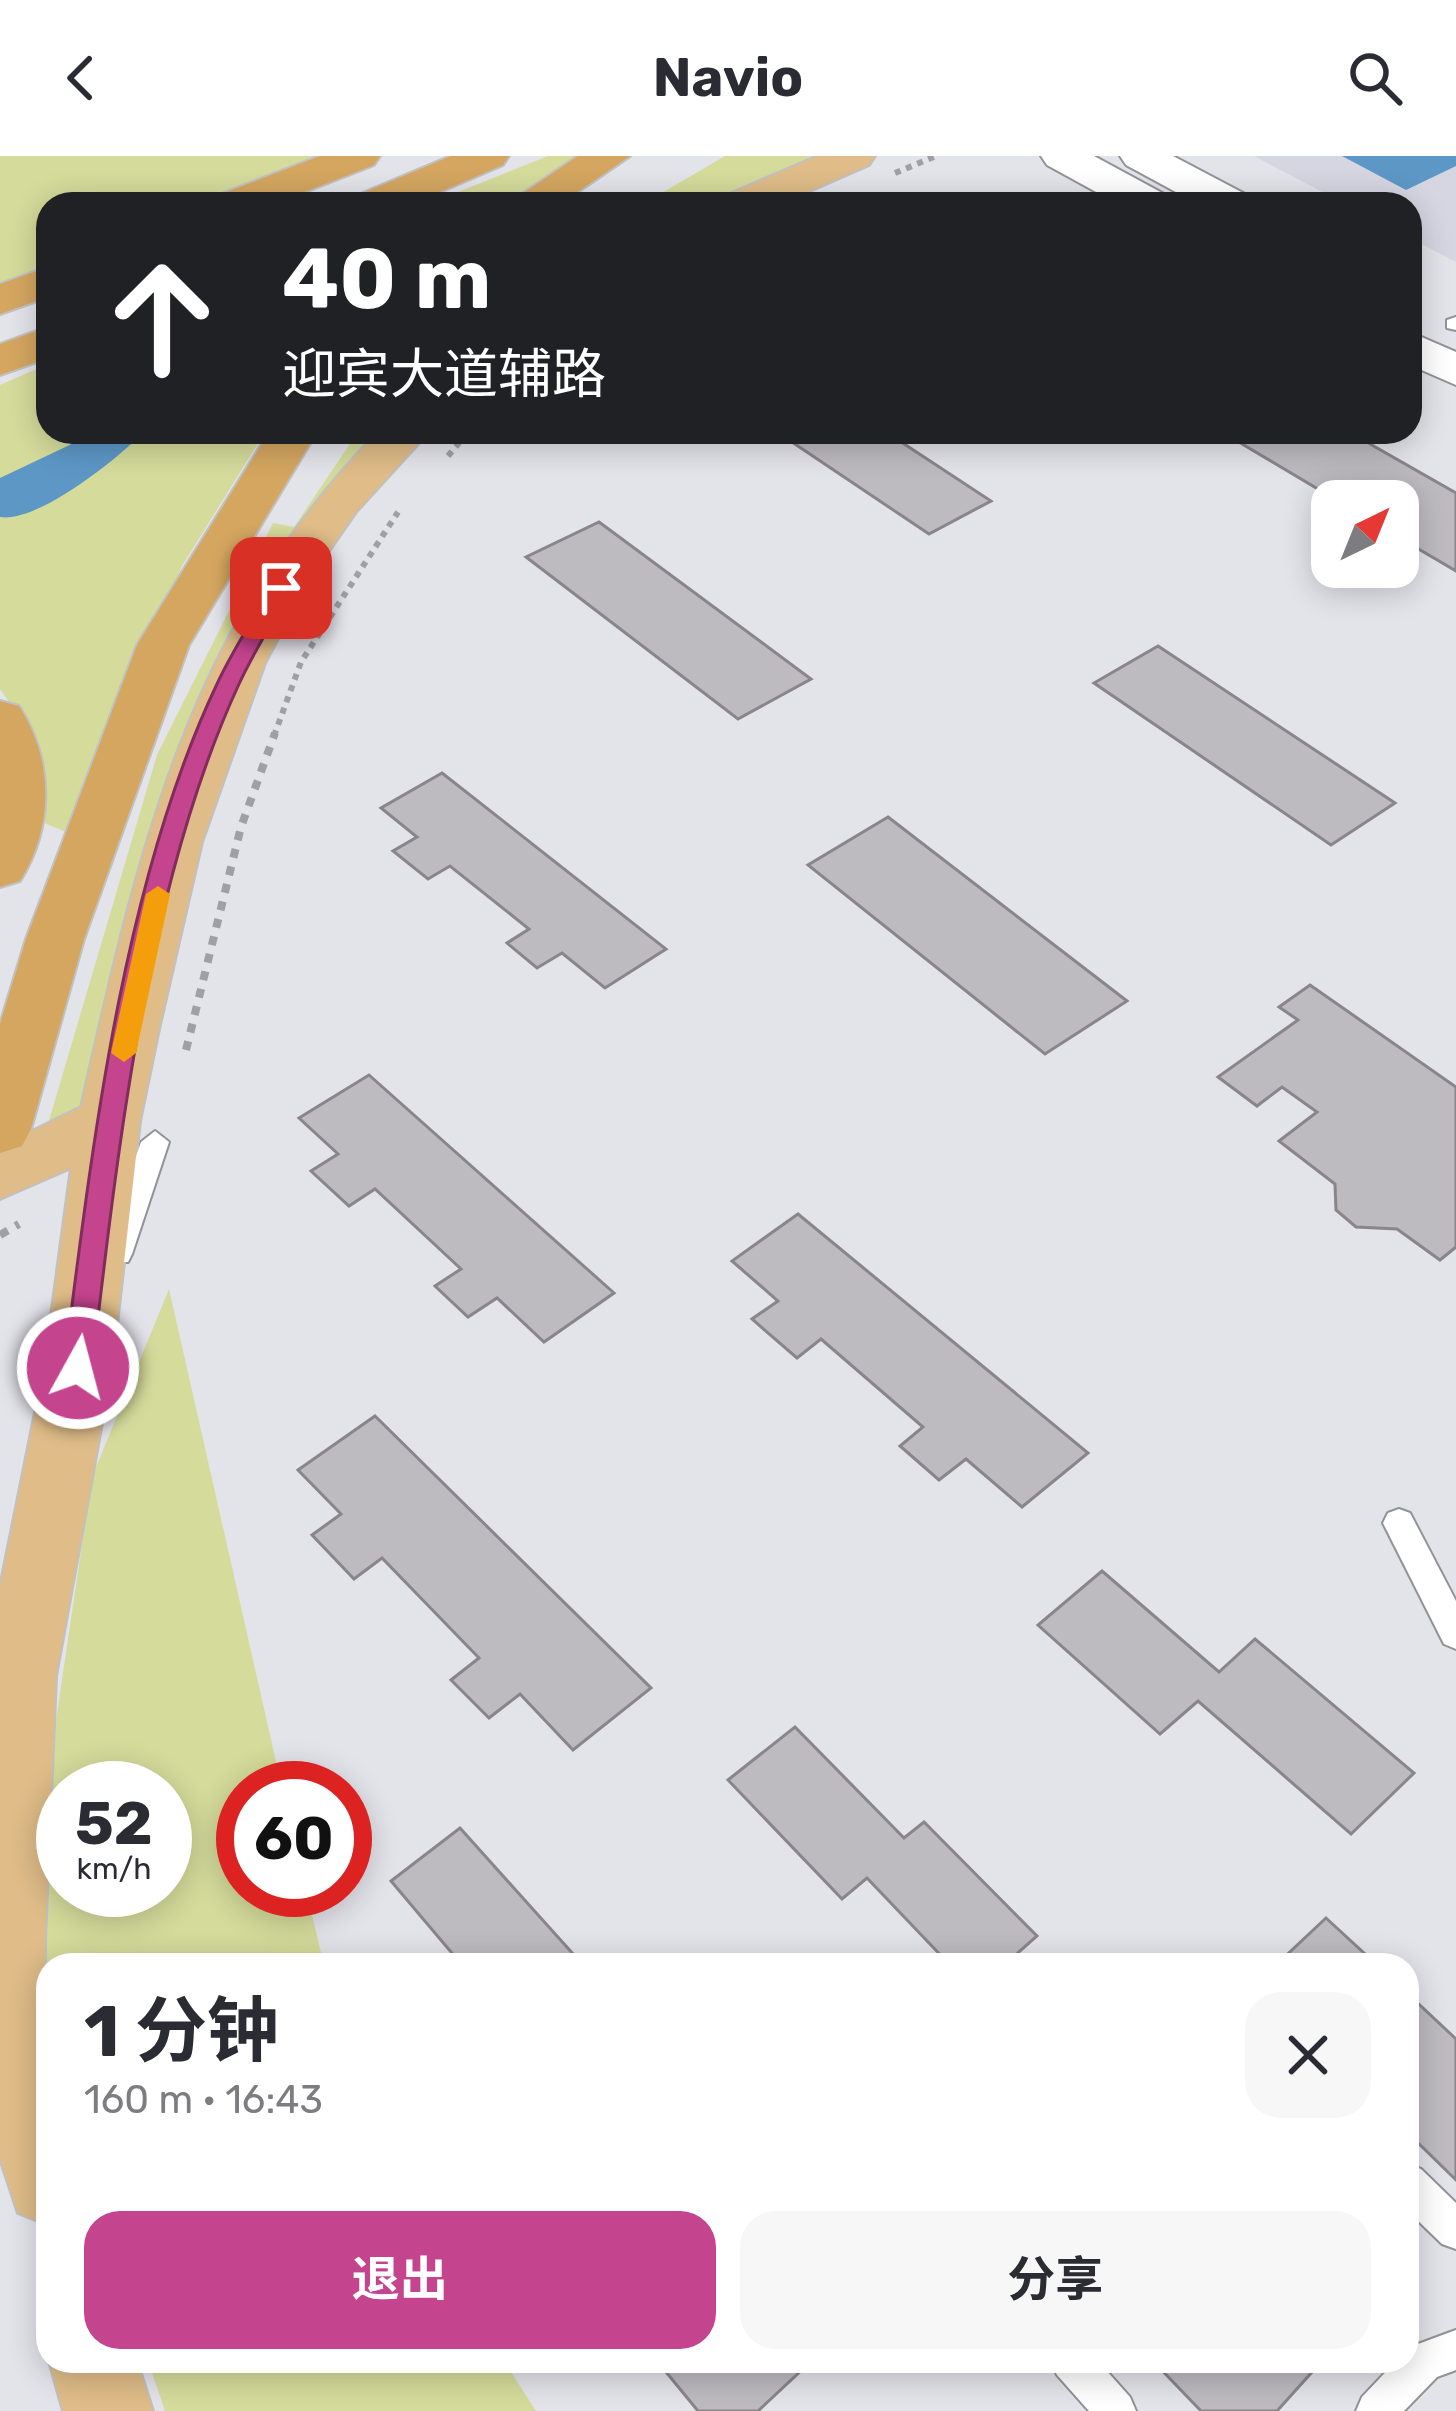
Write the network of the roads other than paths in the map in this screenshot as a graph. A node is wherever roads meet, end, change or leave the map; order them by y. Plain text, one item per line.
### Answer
1 (359, 156) edge
2 (488, 156) edge
3 (609, 156) edge
4 (854, 156) edge
5 (1062, 156) edge
6 (1141, 156) edge
7 (266, 192) edge
8 (402, 192) edge
9 (549, 192) edge
10 (771, 192) edge
11 (1128, 192) edge
12 (1208, 192) edge
13 (36, 285) edge
14 (0, 300) edge
15 (1422, 306) edge
16 (1455, 324) edge
17 (36, 346) edge
18 (1422, 353) edge
19 (0, 361) edge
20 (1456, 371) edge
21 (286, 444) edge
22 (422, 449) edge
23 (0, 719) edge
24 (0, 867) edge
25 (0, 1129) edge
26 (122, 1146) junction
27 (0, 1175) edge
28 (1399, 1522) dead end
29 (1456, 1634) edge
30 (36, 2136) edge
31 (1419, 2195) edge
32 (1456, 2230) edge
33 (1456, 2350) edge
34 (1419, 2366) edge
35 (97, 2373) edge
36 (1083, 2373) edge
37 (1412, 2373) edge
38 (108, 2411) edge
39 (1116, 2411) edge
40 (1376, 2411) edge

1 - 7 highway
2 - 8 highway
3 - 9 highway
4 - 10 main road
5 - 11 street
6 - 12 street
13 - 14 highway
15 - 16 street
17 - 19 highway
18 - 20 street
21 - 25 highway
22 - 26 main road
23 - 24 highway
26 - 27 main road
26 - 30 main road
28 - 29 lane
31 - 32 lane
33 - 34 lane
35 - 38 main road
36 - 39 lane
37 - 40 lane

